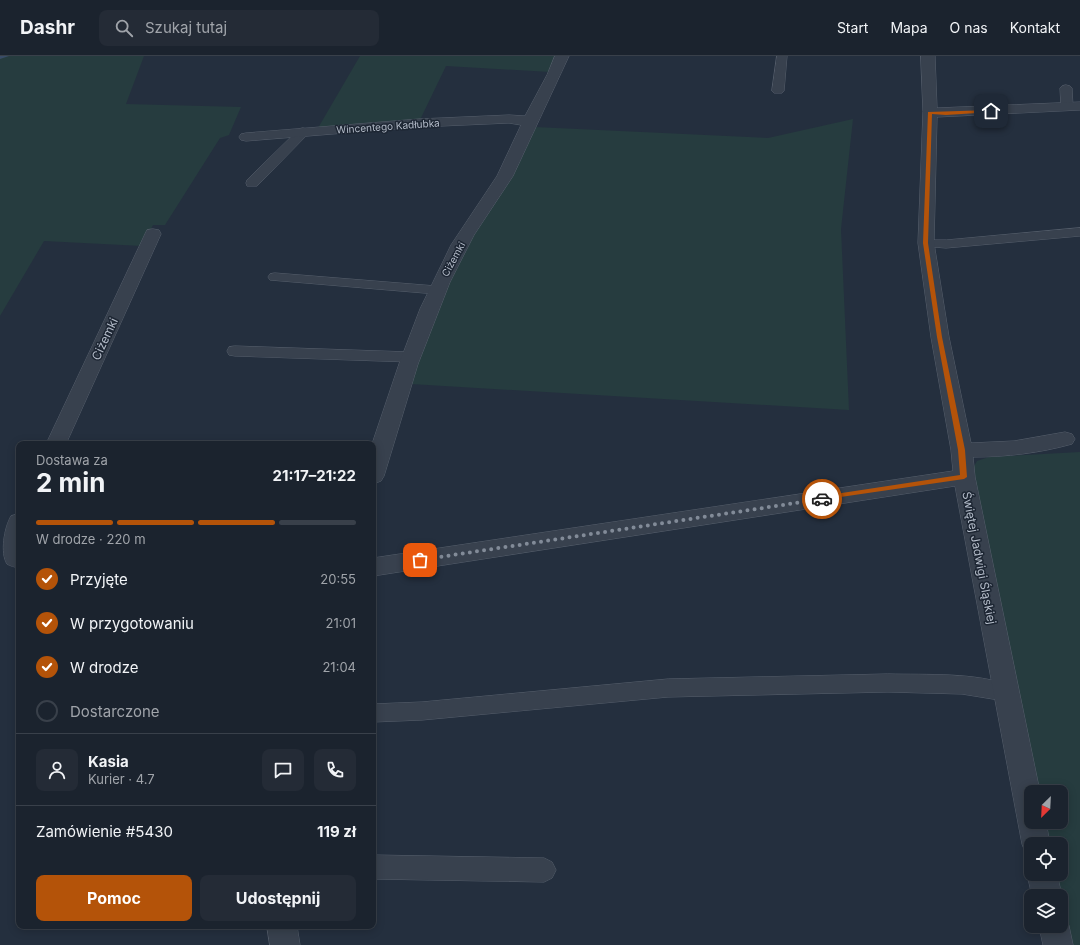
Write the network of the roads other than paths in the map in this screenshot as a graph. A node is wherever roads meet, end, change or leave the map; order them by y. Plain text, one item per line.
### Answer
1 (562, 56) edge
2 (782, 56) edge
3 (928, 56) edge
4 (778, 91) dead end
5 (1080, 94) edge
6 (1070, 100) edge
7 (930, 112) junction
8 (530, 121) junction
9 (303, 132) junction
10 (246, 137) dead end
11 (252, 183) dead end
12 (1080, 232) edge
13 (153, 234) dead end
14 (926, 243) junction
15 (275, 277) dead end
16 (436, 290) junction
17 (235, 350) dead end
18 (410, 357) junction
19 (1065, 439) dead end
20 (57, 441) edge
21 (962, 450) junction
22 (376, 466) edge
23 (964, 477) junction
24 (16, 528) edge
25 (16, 558) edge
26 (376, 567) edge
27 (1006, 692) junction
28 (376, 713) edge
29 (1024, 785) edge
30 (376, 867) edge
31 (544, 870) dead end
32 (282, 929) edge
33 (1055, 933) edge
34 (285, 945) edge
35 (1058, 945) edge

1 - 8 street, Ciżemki
2 - 4 lane
3 - 7 street, Świętej Jadwigi Śląskiej
5 - 6 lane
6 - 7 street
7 - 14 street, Świętej Jadwigi Śląskiej
8 - 9 street, Wincentego Kadłubka
8 - 16 street, Ciżemki
9 - 10 street, Wincentego Kadłubka
9 - 11 lane
12 - 14 lane
13 - 20 street, Ciżemki
14 - 21 street, Świętej Jadwigi Śląskiej
15 - 16 lane
16 - 18 street, Ciżemki
17 - 18 lane
18 - 22 street, Ciżemki
19 - 21 street
21 - 23 street, Świętej Jadwigi Śląskiej
23 - 26 street
23 - 27 street, Świętej Jadwigi Śląskiej
24 - 25 street
27 - 28 lane
27 - 29 street, Świętej Jadwigi Śląskiej
30 - 31 lane
32 - 34 street
33 - 35 street

